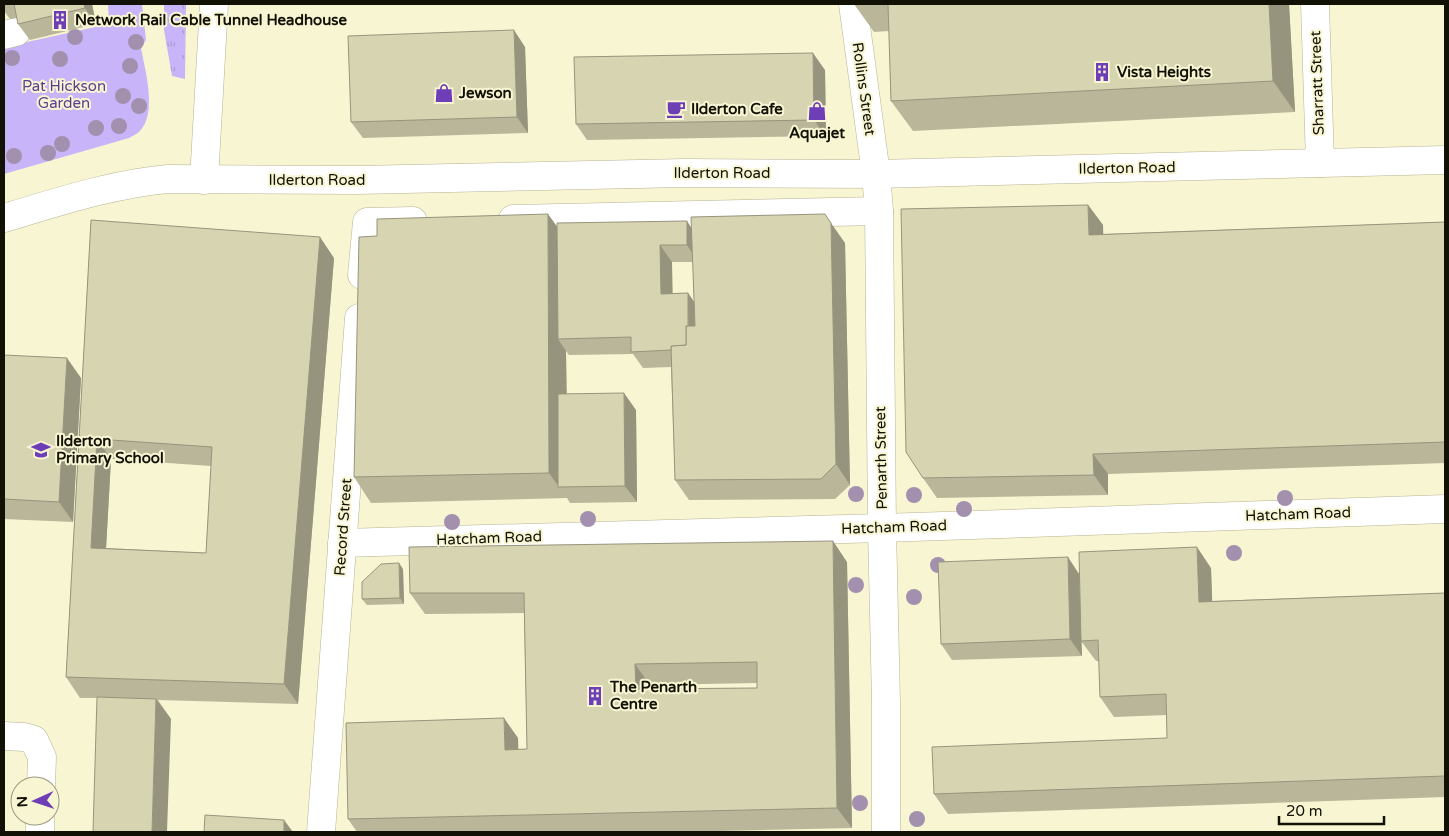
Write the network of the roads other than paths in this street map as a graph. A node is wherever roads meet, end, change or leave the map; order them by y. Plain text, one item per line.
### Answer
1 (214, 4) edge
2 (853, 4) edge
3 (1315, 4) edge
4 (1445, 160) edge
5 (1320, 163) junction
6 (876, 174) junction
7 (204, 180) junction
8 (879, 211) junction
9 (4, 218) edge
10 (436, 220) edge
11 (485, 220) edge
12 (1445, 509) edge
13 (882, 528) junction
14 (342, 543) junction
15 (4, 736) edge
16 (41, 776) edge
17 (321, 832) edge
18 (886, 832) edge

1 - 7 street
2 - 6 street, Rollins Street
3 - 5 street, Sharratt Street
4 - 5 street, Ilderton Road
5 - 6 street, Ilderton Road
6 - 7 street, Ilderton Road
6 - 8 street, Penarth Street
7 - 9 street, Ilderton Road
8 - 11 street
8 - 13 street, Penarth Street
10 - 14 street, Record Street
12 - 13 street, Hatcham Road
13 - 14 street, Hatcham Road
13 - 18 street, Penarth Street
14 - 17 street, Record Street
15 - 16 street

